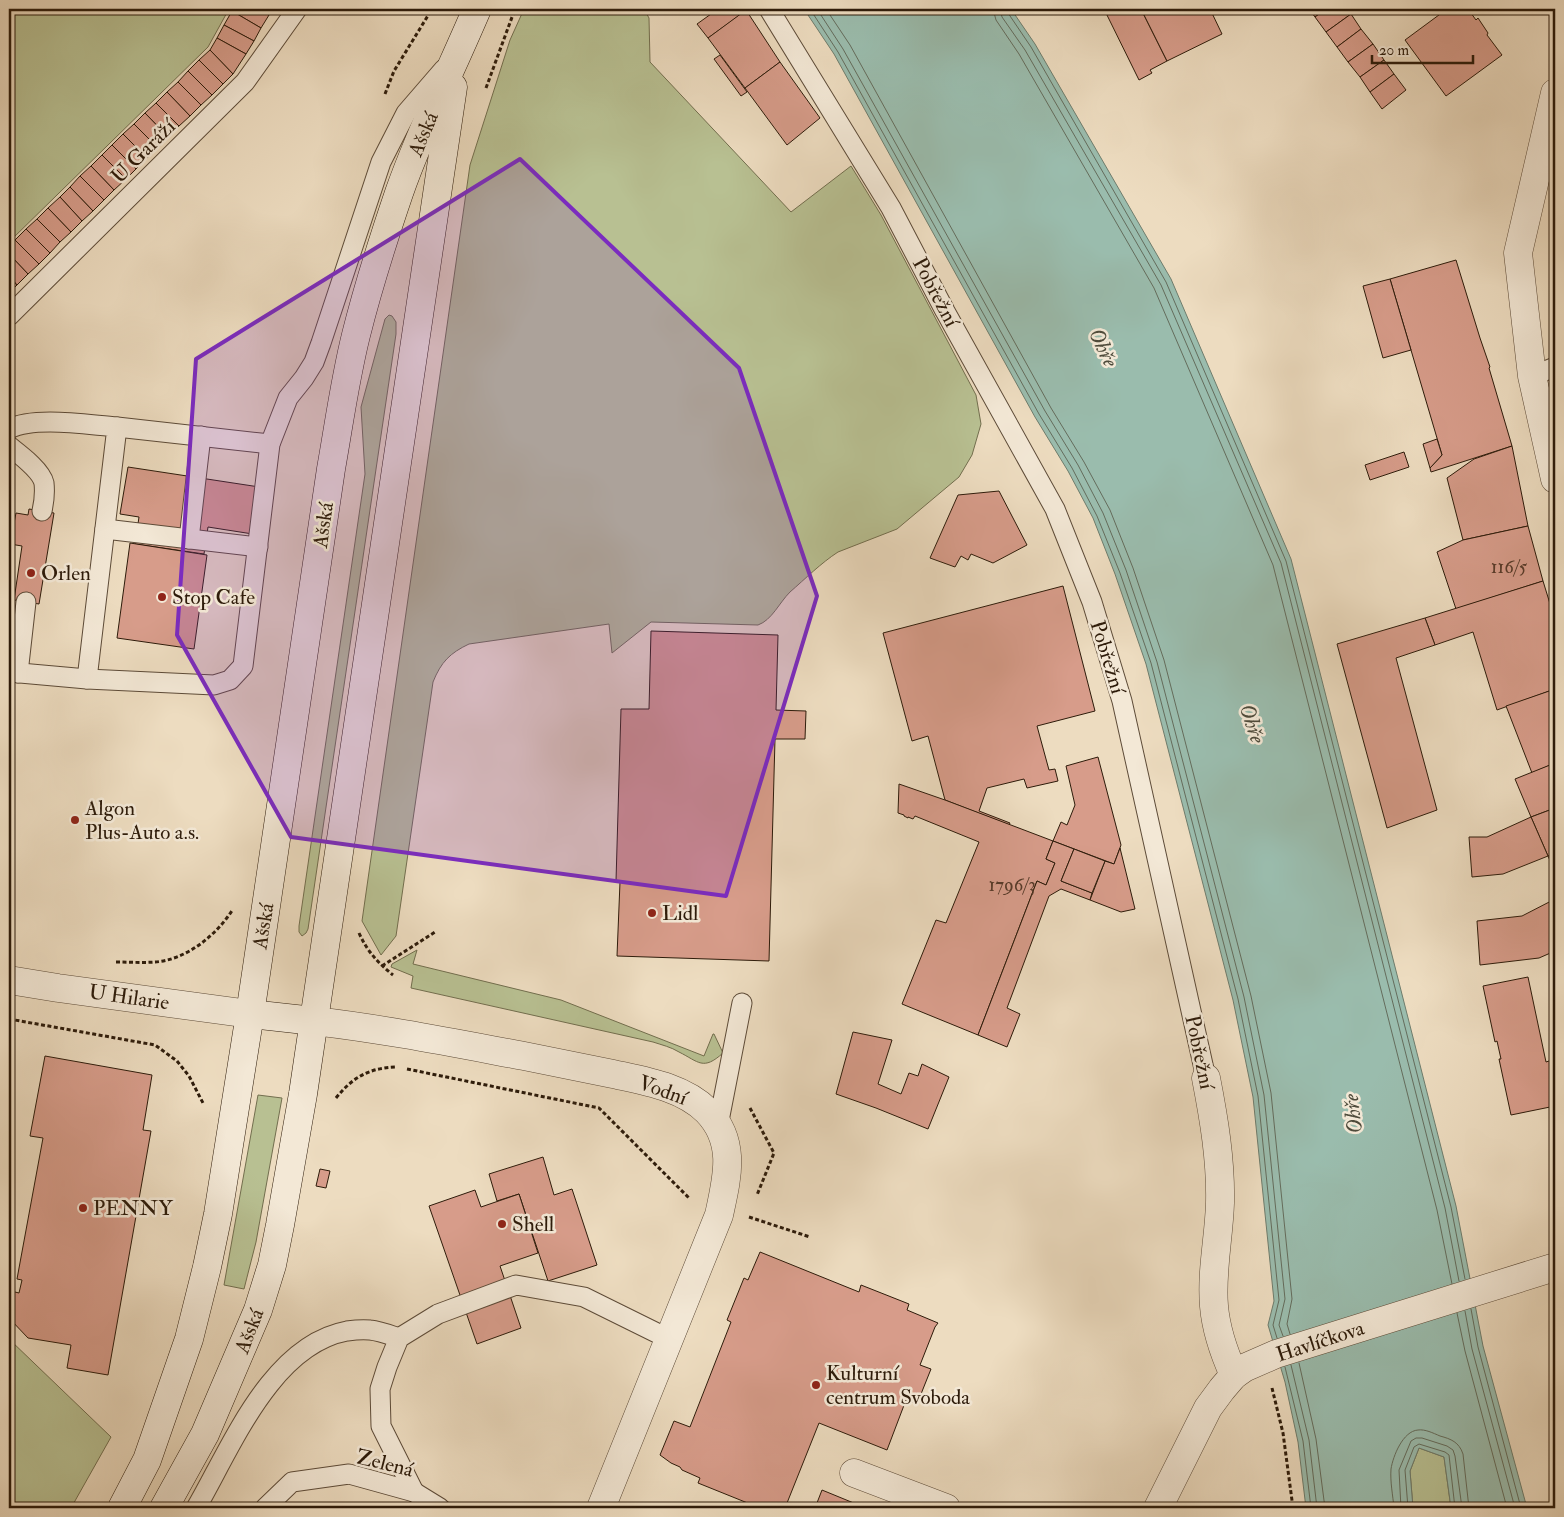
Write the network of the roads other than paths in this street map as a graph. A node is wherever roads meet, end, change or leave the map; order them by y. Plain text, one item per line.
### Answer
1 (297, 9) edge
2 (478, 9) edge
3 (769, 9) edge
4 (458, 53) junction
5 (1555, 93) edge
6 (9, 316) edge
7 (1543, 372) edge
8 (117, 427) junction
9 (9, 428) edge
10 (201, 436) junction
11 (270, 444) junction
12 (9, 446) edge
13 (1555, 479) edge
14 (42, 511) dead end
15 (105, 529) junction
16 (189, 539) junction
17 (258, 547) junction
18 (26, 602) dead end
19 (13, 672) edge
20 (87, 679) junction
21 (9, 980) edge
22 (742, 1003) dead end
23 (250, 1014) junction
24 (314, 1021) junction
25 (1206, 1078) joint
26 (718, 1126) junction
27 (1555, 1267) edge
28 (399, 1338) junction
29 (669, 1339) junction
30 (1234, 1375) junction
31 (854, 1473) dead end
32 (414, 1492) junction
33 (122, 1508) edge
34 (164, 1508) edge
35 (196, 1508) edge
36 (265, 1508) edge
37 (440, 1508) edge
38 (601, 1508) edge
39 (946, 1508) edge
40 (1158, 1508) edge

1 - 6 lane, U Garáží
2 - 4 main road, Ašská
3 - 25 lane, Pobřežní
4 - 11 lane
4 - 23 main road, Ašská
4 - 24 main road, Ašská
5 - 7 main road
7 - 13 main road
8 - 9 lane
8 - 10 lane
8 - 15 lane
10 - 11 lane
10 - 16 lane
11 - 17 lane
12 - 14 lane
15 - 16 lane
15 - 20 lane
16 - 17 lane
17 - 20 lane
18 - 19 lane
19 - 20 lane
21 - 23 main road, U Hilarie
22 - 26 lane
23 - 24 main road
23 - 33 main road, Ašská
24 - 26 main road, Vodní
24 - 34 main road, Ašská
25 - 30 main road, Pobřežní
26 - 29 main road, Vodní
27 - 30 main road, Havlíčkova
28 - 29 lane
28 - 32 lane
28 - 35 lane
29 - 38 main road, Vodní
30 - 40 main road, Havlíčkova
31 - 39 main road
32 - 36 lane, Zelená
32 - 37 lane, Zelená

